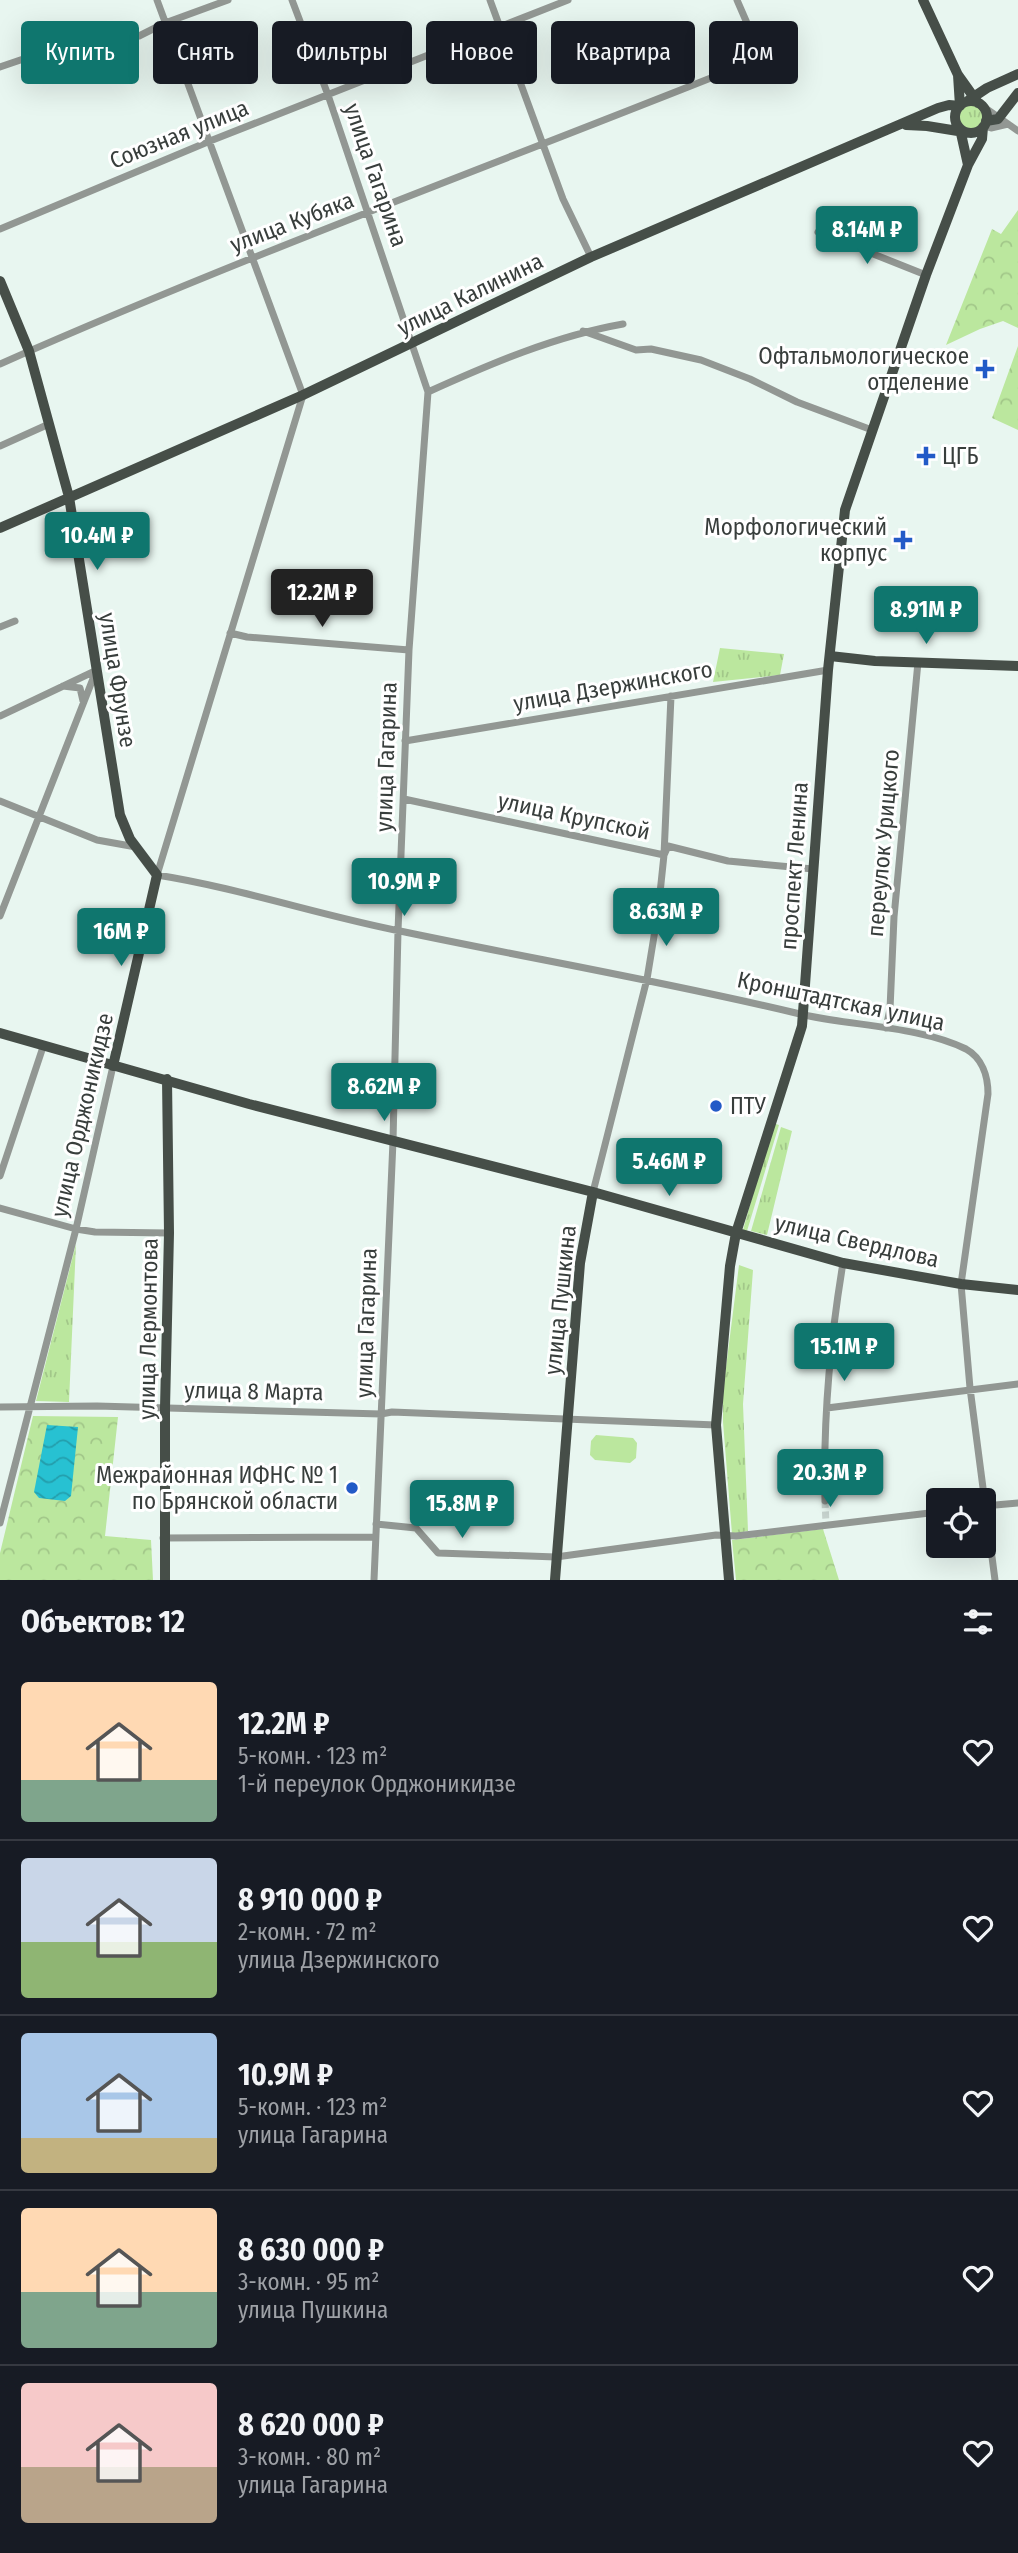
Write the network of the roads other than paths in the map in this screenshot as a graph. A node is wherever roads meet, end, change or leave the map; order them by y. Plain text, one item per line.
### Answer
1 (157, 0) edge
2 (228, 0) edge
3 (292, 0) edge
4 (490, 0) edge
5 (568, 0) edge
6 (737, 0) edge
7 (923, 0) edge
8 (164, 21) edge
9 (170, 21) edge
10 (497, 21) edge
11 (514, 21) edge
12 (153, 29) edge
13 (426, 56) edge
14 (0, 67) edge
15 (1018, 74) edge
16 (958, 75) junction
17 (188, 84) edge
18 (521, 84) edge
19 (1018, 93) edge
20 (328, 95) junction
21 (971, 103) junction
22 (999, 118) junction
23 (984, 124) junction
24 (1008, 124) junction
25 (895, 127) junction
26 (963, 131) junction
27 (1018, 131) edge
28 (210, 141) junction
29 (544, 145) junction
30 (968, 165) junction
31 (369, 214) junction
32 (0, 229) edge
33 (818, 232) dead end
34 (591, 257) junction
35 (252, 258) junction
36 (926, 275) junction
37 (0, 281) edge
38 (623, 324) dead end
39 (583, 331) junction
40 (413, 343) junction
41 (29, 351) junction
42 (0, 364) edge
43 (428, 392) junction
44 (303, 396) junction
45 (49, 424) junction
46 (872, 429) junction
47 (0, 446) edge
48 (69, 497) junction
49 (0, 528) edge
50 (15, 621) dead end
51 (0, 627) edge
52 (230, 633) junction
53 (408, 650) junction
54 (830, 656) junction
55 (918, 662) junction
56 (1018, 666) edge
57 (97, 670) junction
58 (828, 670) junction
59 (63, 686) junction
60 (671, 696) junction
61 (83, 702) junction
62 (0, 716) edge
63 (405, 741) junction
64 (404, 799) junction
65 (0, 801) edge
66 (38, 815) junction
67 (136, 847) junction
68 (664, 855) junction
69 (813, 869) junction
70 (157, 875) junction
71 (0, 916) edge
72 (398, 931) junction
73 (648, 979) junction
74 (803, 1015) junction
75 (886, 1028) junction
76 (0, 1033) edge
77 (43, 1047) junction
78 (113, 1066) junction
79 (167, 1079) junction
80 (393, 1141) junction
81 (0, 1176) edge
82 (593, 1192) junction
83 (0, 1208) edge
84 (76, 1229) junction
85 (169, 1233) junction
86 (736, 1233) junction
87 (844, 1263) junction
88 (961, 1283) junction
89 (1018, 1290) edge
90 (1018, 1384) edge
91 (971, 1388) junction
92 (30, 1405) junction
93 (0, 1406) edge
94 (165, 1408) junction
95 (827, 1408) junction
96 (381, 1414) junction
97 (568, 1420) junction
98 (716, 1425) junction
99 (982, 1488) edge
100 (825, 1501) tunnel mouth
101 (1018, 1503) edge
102 (996, 1505) edge
103 (926, 1513) edge
104 (0, 1523) edge
105 (376, 1524) junction
106 (724, 1535) junction
107 (375, 1537) junction
108 (163, 1538) junction
109 (556, 1557) junction
110 (992, 1558) edge
111 (165, 1580) edge
112 (374, 1580) edge
113 (555, 1580) edge
114 (729, 1580) edge
115 (995, 1580) edge

1 - 8 street
2 - 9 street
3 - 20 street, улица Гагарина
4 - 10 street
5 - 11 street, Союзная улица
6 - 29 street, улица Кубяка
7 - 16 main road
12 - 14 street
13 - 20 street, Союзная улица
15 - 21 main road, улица Калинина
16 - 21 main road
16 - 21 main road
17 - 28 street
18 - 29 street
19 - 22 main road
20 - 28 street, Союзная улица
20 - 31 street, улица Гагарина
21 - 22 street
21 - 23 main road
21 - 25 main road, улица Калинина
21 - 26 main road
22 - 23 main road
22 - 24 street
23 - 24 street
23 - 26 main road
23 - 30 main road, проспект Ленина
24 - 27 street
25 - 26 main road
25 - 34 main road, улица Калинина
26 - 30 main road
28 - 32 street, Союзная улица
28 - 35 street
29 - 31 street, улица Кубяка
29 - 34 street
30 - 36 main road, проспект Ленина
31 - 35 street, улица Кубяка
31 - 40 street, улица Гагарина
33 - 36 street
34 - 40 main road, улица Калинина
35 - 41 street, улица Кубяка
35 - 44 street
36 - 46 main road, проспект Ленина
37 - 41 main road, улица Фрунзе
38 - 39 street
39 - 43 street
39 - 46 street
40 - 43 street, улица Гагарина
40 - 44 main road, улица Калинина
41 - 42 street, улица Кубяка
41 - 45 main road, улица Фрунзе
43 - 53 street, улица Гагарина
44 - 48 main road, улица Калинина
44 - 52 street, улица Орджоникидзе
45 - 47 street
45 - 48 main road, улица Фрунзе
46 - 54 main road, проспект Ленина
48 - 49 main road, улица Калинина
48 - 57 main road, улица Фрунзе
50 - 51 street
52 - 53 street
52 - 70 street, улица Орджоникидзе
53 - 63 street, улица Гагарина
54 - 55 main road
54 - 58 main road, проспект Ленина
55 - 56 main road
55 - 75 street, переулок Урицкого
57 - 59 street
57 - 61 street
57 - 67 main road, улица Фрунзе
58 - 60 street, улица Дзержинского
58 - 69 main road, проспект Ленина
59 - 61 street
59 - 62 street
60 - 63 street, улица Дзержинского
60 - 68 street, улица Пушкина
61 - 66 street
63 - 64 street, улица Гагарина
64 - 68 street, улица Крупской
64 - 72 street, улица Гагарина
65 - 66 street
66 - 67 street
66 - 71 street
67 - 70 main road, улица Фрунзе
68 - 69 street, улица Крупской
68 - 73 street, улица Пушкина
69 - 74 main road, проспект Ленина
70 - 72 street, Кронштадтская улица
70 - 78 main road, улица Орджоникидзе
72 - 73 street, Кронштадтская улица
72 - 80 street, улица Гагарина
73 - 74 street, Кронштадтская улица
73 - 82 street, улица Пушкина
74 - 75 street, Кронштадтская улица
74 - 86 main road, проспект Ленина
75 - 88 street, Кронштадтская улица
76 - 77 main road, улица Свердлова
77 - 78 main road, улица Свердлова
77 - 81 street
78 - 79 main road, улица Свердлова
78 - 84 street, улица Орджоникидзе
79 - 80 main road, улица Свердлова
79 - 85 main road, улица Лермонтова
80 - 82 main road, улица Свердлова
80 - 96 street, улица Гагарина
82 - 86 main road, улица Свердлова
82 - 97 main road, улица Пушкина
83 - 84 street
84 - 85 street
84 - 92 street, улица Орджоникидзе
85 - 94 main road, улица Лермонтова
86 - 87 main road, улица Свердлова
86 - 98 main road, проспект Ленина
87 - 88 main road, улица Свердлова
87 - 95 street
88 - 89 main road, улица Свердлова
88 - 91 street
90 - 91 street
91 - 95 street
91 - 99 street
92 - 93 street, улица 8 Марта
92 - 94 street, улица 8 Марта
92 - 104 street, улица Орджоникидзе
94 - 96 street, улица 8 Марта
94 - 108 main road, улица Лермонтова
95 - 100 street
96 - 97 street, улица 8 Марта
96 - 105 street, улица Гагарина
97 - 98 street, улица 8 Марта
97 - 109 main road, улица Пушкина
98 - 106 main road, проспект Ленина
101 - 102 street
103 - 106 street
105 - 107 street, улица Гагарина
105 - 109 street
106 - 109 street
106 - 114 main road, проспект Ленина
107 - 108 street
107 - 112 street, улица Гагарина
108 - 111 main road, улица Лермонтова
109 - 113 main road, улица Пушкина
110 - 115 street

